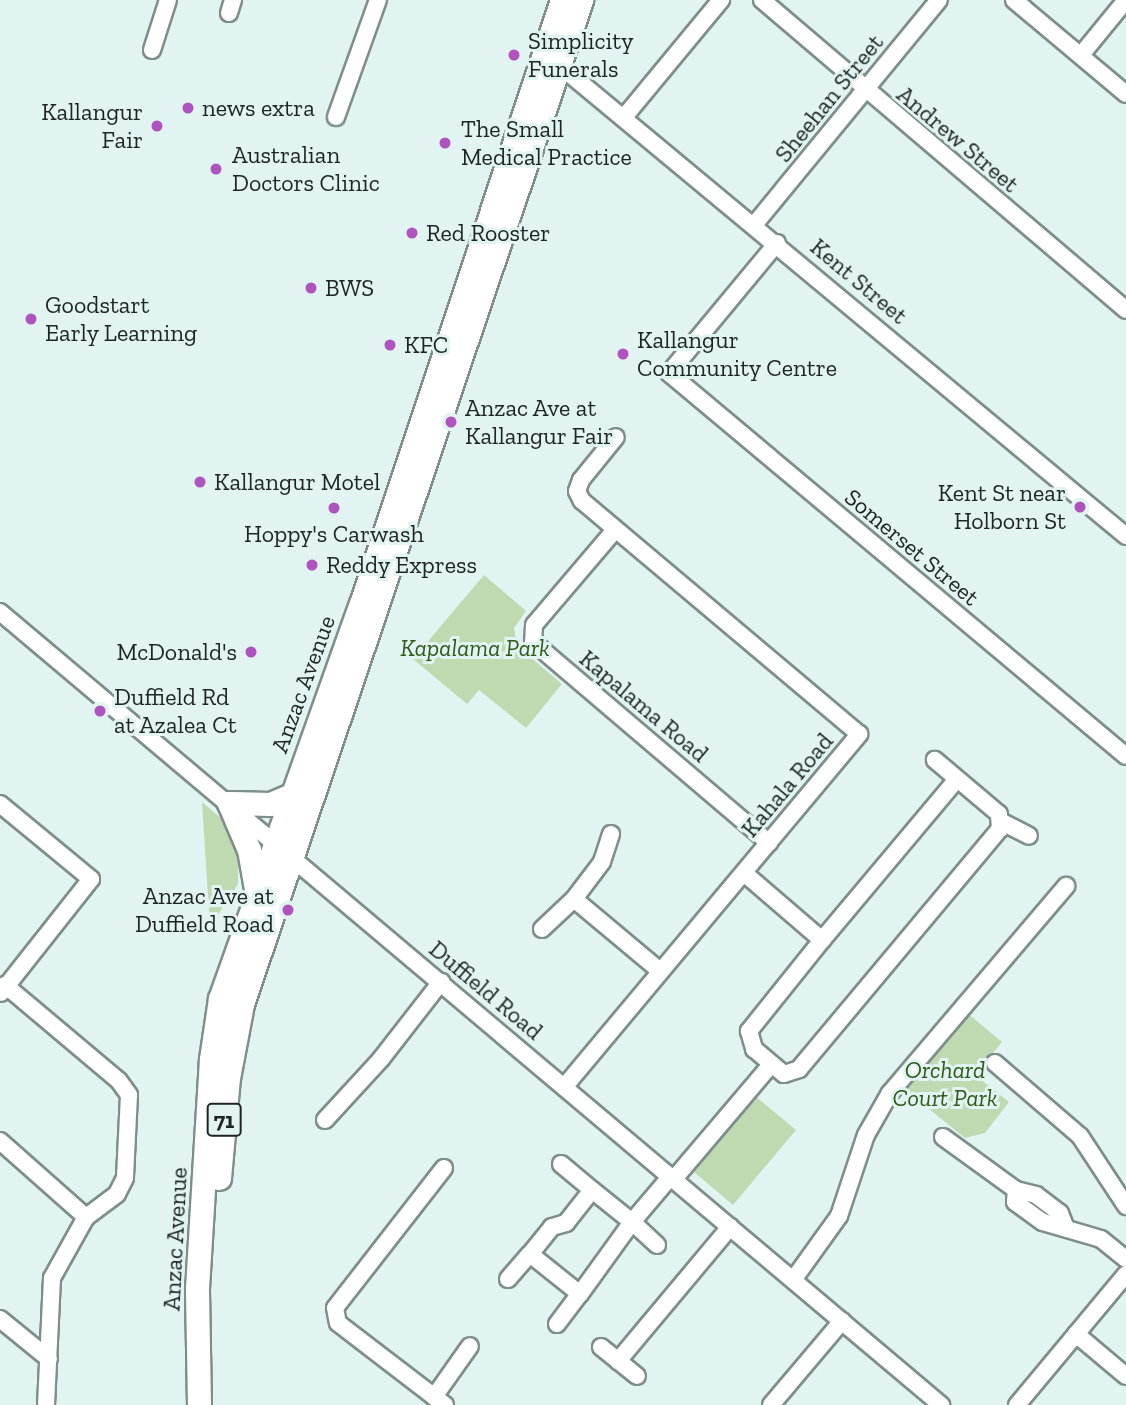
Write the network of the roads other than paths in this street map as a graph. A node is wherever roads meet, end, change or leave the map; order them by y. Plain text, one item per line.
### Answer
1 (168, 0) edge
2 (378, 0) edge
3 (562, 0) edge
4 (581, 0) edge
5 (721, 0) edge
6 (762, 0) edge
7 (939, 0) edge
8 (1014, 0) edge
9 (1126, 0) edge
10 (152, 50) dead end
11 (1081, 55) junction
12 (559, 65) junction
13 (865, 90) junction
14 (1126, 94) edge
15 (625, 116) junction
16 (336, 117) dead end
17 (754, 225) junction
18 (776, 243) junction
19 (1126, 310) edge
20 (616, 437) dead end
21 (614, 531) junction
22 (1126, 536) edge
23 (0, 612) edge
24 (1126, 756) edge
25 (935, 760) dead end
26 (957, 779) junction
27 (290, 795) junction
28 (229, 803) junction
29 (0, 804) edge
30 (1002, 822) junction
31 (611, 834) dead end
32 (1029, 836) dead end
33 (769, 843) junction
34 (283, 850) junction
35 (744, 873) junction
36 (1066, 886) dead end
37 (256, 892) junction
38 (578, 903) junction
39 (542, 929) dead end
40 (822, 940) junction
41 (660, 971) junction
42 (441, 982) junction
43 (3, 990) edge
44 (995, 1063) dead end
45 (770, 1066) junction
46 (565, 1086) junction
47 (325, 1120) dead end
48 (943, 1137) dead end
49 (0, 1141) edge
50 (561, 1164) dead end
51 (444, 1167) dead end
52 (672, 1177) junction
53 (592, 1190) junction
54 (1126, 1206) edge
55 (86, 1217) junction
56 (632, 1222) junction
57 (730, 1227) junction
58 (1093, 1237) junction
59 (657, 1245) dead end
60 (530, 1254) junction
61 (1126, 1259) edge
62 (1126, 1271) edge
63 (508, 1279) dead end
64 (793, 1280) junction
65 (580, 1294) junction
66 (0, 1319) edge
67 (842, 1321) junction
68 (556, 1324) dead end
69 (1076, 1334) junction
70 (470, 1346) dead end
71 (601, 1347) dead end
72 (49, 1359) junction
73 (618, 1361) junction
74 (637, 1376) dead end
75 (1126, 1376) edge
76 (439, 1401) edge
77 (46, 1405) edge
78 (199, 1405) edge
79 (213, 1405) edge
80 (771, 1405) edge
81 (942, 1405) edge
82 (1017, 1405) edge

1 - 10 street
2 - 16 street
3 - 27 highway, Anzac Avenue / 71
4 - 12 highway, Anzac Avenue / 71
5 - 15 street
6 - 13 street, Andrew Street
7 - 13 street, Sheehan Street
8 - 11 street
9 - 11 street
11 - 14 street
12 - 15 street, Kent Street
12 - 34 highway, Anzac Avenue / 71
13 - 17 street, Sheehan Street
13 - 19 street, Andrew Street
15 - 17 street, Kent Street
17 - 18 street, Kent Street
18 - 22 street, Kent Street
18 - 24 street, Somerset Street
20 - 21 street, Kahala Road
21 - 33 street, Kapalama Road
21 - 33 street, Kahala Road
23 - 28 street, Duffield Road
25 - 26 street
26 - 30 street
26 - 40 street
27 - 28 highway
27 - 34 highway, Anzac Avenue / 71
28 - 34 street, Duffield Road
28 - 37 highway
29 - 43 street
30 - 32 street
30 - 45 street
31 - 38 street
33 - 35 street, Kahala Road
34 - 37 highway, Anzac Avenue / 71
34 - 42 street, Duffield Road
34 - 79 highway, Anzac Avenue / 71
35 - 40 street
35 - 41 street, Kahala Road
36 - 64 street
37 - 78 highway, Anzac Avenue / 71
38 - 39 street
38 - 41 street
40 - 45 street
41 - 46 street, Kahala Road
42 - 46 street, Duffield Road
42 - 47 street
43 - 55 street
44 - 54 street
45 - 52 street
46 - 52 street, Duffield Road
48 - 58 street
49 - 55 street
50 - 53 street
51 - 76 street
52 - 56 street
52 - 57 street, Duffield Road
53 - 56 street
53 - 60 street
55 - 72 street
56 - 59 street
56 - 65 street
57 - 64 street, Duffield Road
57 - 73 street
58 - 61 street
58 - 62 street
60 - 63 street
60 - 65 street
62 - 69 street
64 - 67 street, Duffield Road
65 - 68 street
66 - 72 street
67 - 80 street
67 - 81 street, Duffield Road
69 - 75 street
69 - 82 street
70 - 76 street
71 - 73 street
72 - 77 street
73 - 74 street

